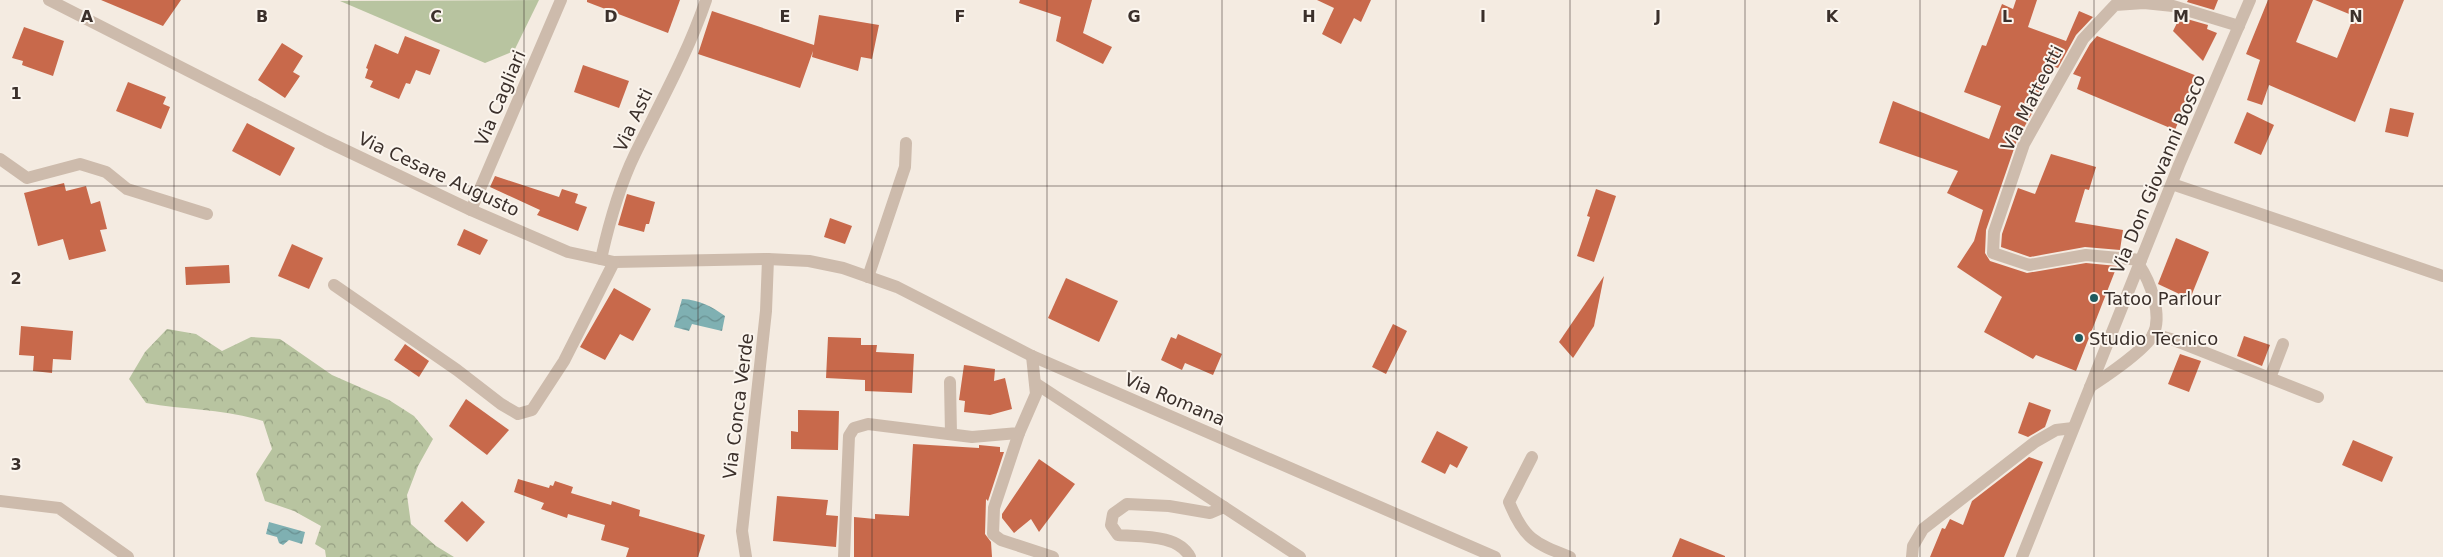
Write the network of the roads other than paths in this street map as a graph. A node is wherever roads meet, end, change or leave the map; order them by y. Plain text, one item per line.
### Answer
1 (49, 0) edge
2 (561, 0) edge
3 (706, 0) edge
4 (2250, 0) edge
5 (2239, 26) junction
6 (906, 143) dead end
7 (0, 159) edge
8 (2172, 184) junction
9 (470, 210) junction
10 (207, 214) dead end
11 (601, 259) junction
12 (768, 259) junction
13 (614, 262) junction
14 (2140, 262) junction
15 (843, 268) joint
16 (2443, 276) edge
17 (868, 277) junction
18 (334, 285) dead end
19 (2153, 334) junction
20 (2283, 344) dead end
21 (1032, 356) junction
22 (2270, 378) junction
23 (950, 382) dead end
24 (1035, 383) junction
25 (2090, 387) junction
26 (2318, 397) dead end
27 (2073, 428) junction
28 (1019, 433) junction
29 (951, 434) junction
30 (1532, 457) dead end
31 (0, 501) edge
32 (1224, 507) junction
33 (128, 557) edge
34 (746, 557) edge
35 (844, 557) edge
36 (1053, 557) edge
37 (1190, 557) edge
38 (1300, 557) edge
39 (1495, 557) edge
40 (1570, 557) edge
41 (1912, 557) edge
42 (2022, 557) edge

1 - 9 street, Via Cesare Augusto
2 - 9 street, Via Cagliari
3 - 11 street, Via Asti
4 - 5 street, Via Don Giovanni Bosco
5 - 8 street, Via Don Giovanni Bosco
5 - 14 street, Via Matteotti
6 - 17 street
7 - 10 street
8 - 14 street, Via Don Giovanni Bosco
8 - 16 street
9 - 11 street, Via Cesare Augusto
11 - 13 street, Via Cesare Augusto
12 - 13 street, Via Cesare Augusto
12 - 15 street, Via Cesare Augusto
12 - 34 street, Via Conca Verde
13 - 18 street
14 - 19 street
14 - 25 street, Via Don Giovanni Bosco
15 - 17 street, Via Romana
17 - 21 street, Via Romana
19 - 22 street
19 - 25 street
20 - 22 street
21 - 24 street
21 - 39 street, Via Romana
22 - 26 street
23 - 29 street
24 - 28 street
24 - 32 street
25 - 27 street, Via Don Giovanni Bosco
27 - 41 street
27 - 42 street, Via Don Giovanni Bosco
28 - 29 street
28 - 36 street
29 - 35 street
30 - 40 street
31 - 33 street
32 - 37 street
32 - 38 street

